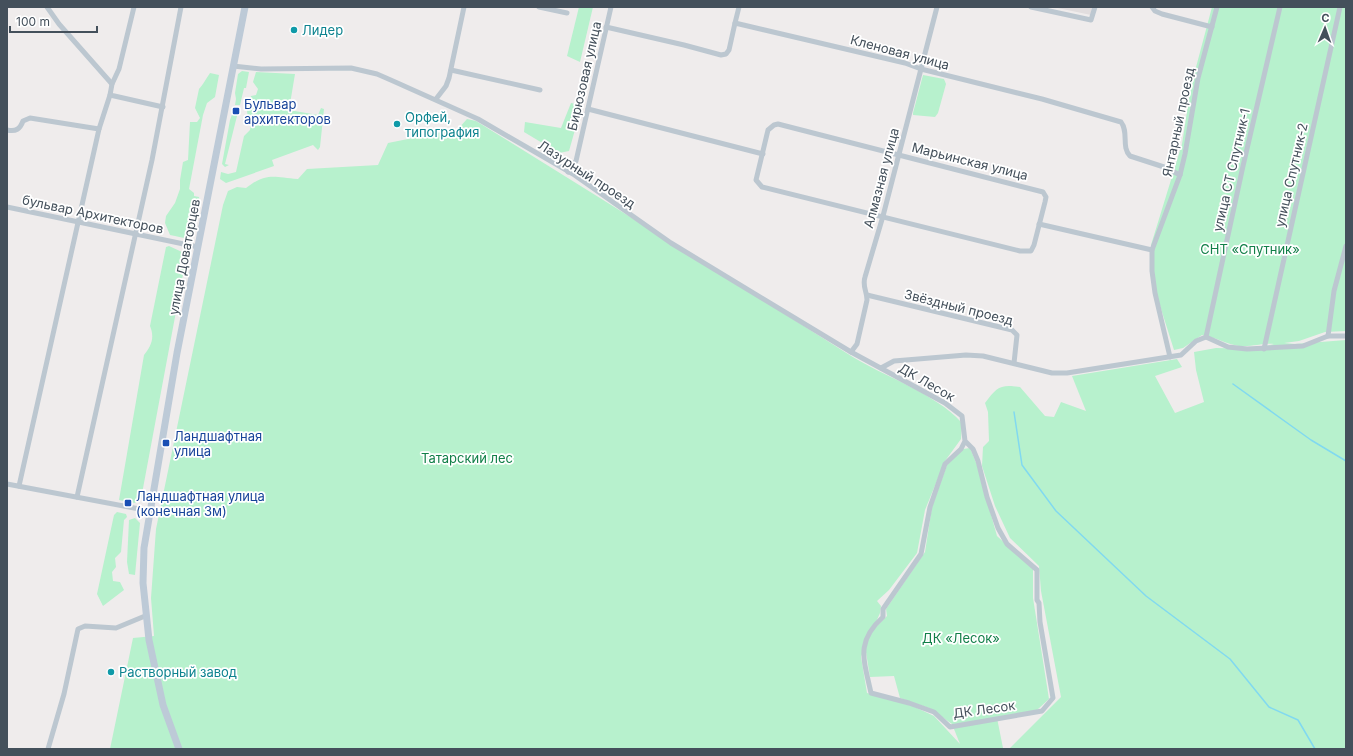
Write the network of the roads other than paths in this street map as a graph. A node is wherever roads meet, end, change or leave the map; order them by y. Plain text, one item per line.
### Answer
1 (47, 7) edge
2 (134, 7) edge
3 (181, 7) edge
4 (245, 7) edge
5 (464, 7) edge
6 (539, 7) edge
7 (611, 7) edge
8 (739, 7) edge
9 (937, 7) edge
10 (1032, 7) edge
11 (1095, 7) edge
12 (1152, 7) edge
13 (1217, 7) edge
14 (1280, 7) edge
15 (1340, 7) edge
16 (567, 13) dead end
17 (735, 23) junction
18 (1212, 27) junction
19 (606, 28) junction
20 (233, 66) junction
21 (921, 69) junction
22 (451, 70) junction
23 (112, 84) junction
24 (540, 90) dead end
25 (110, 95) junction
26 (436, 99) junction
27 (163, 107) junction
28 (588, 109) junction
29 (99, 129) junction
30 (7, 130) edge
31 (763, 154) junction
32 (898, 155) junction
33 (568, 172) junction
34 (1180, 175) junction
35 (7, 207) edge
36 (883, 216) junction
37 (78, 222) junction
38 (1039, 224) junction
39 (135, 235) junction
40 (1346, 246) edge
41 (198, 247) junction
42 (1152, 250) junction
43 (867, 295) junction
44 (1328, 336) junction
45 (1346, 336) edge
46 (1206, 338) junction
47 (1264, 348) junction
48 (850, 352) junction
49 (1170, 357) junction
50 (1014, 363) junction
51 (881, 368) junction
52 (965, 441) junction
53 (7, 484) edge
54 (19, 486) junction
55 (76, 497) junction
56 (150, 512) junction
57 (146, 616) junction
58 (48, 749) edge
59 (179, 749) edge

1 - 23 street
2 - 23 street
3 - 27 street
4 - 20 main road, улица Доваторцев
5 - 22 street
6 - 16 street
7 - 19 street, Бирюзовая улица
8 - 17 street
9 - 21 street, Алмазная улица
10 - 11 street
12 - 18 street
13 - 18 street, Янтарный проезд
14 - 46 street, улица СТ Спутник-1
15 - 47 street, улица Спутник-2
17 - 19 street
17 - 21 street, Кленовая улица
18 - 34 street, Янтарный проезд
19 - 28 street, Бирюзовая улица
20 - 26 street, Лазурный проезд
20 - 41 main road, улица Доваторцев
21 - 32 street, Алмазная улица
21 - 34 street, Кленовая улица
22 - 24 street
22 - 26 street
23 - 25 street
25 - 27 street
25 - 29 street
26 - 33 street, Лазурный проезд
27 - 39 street
28 - 31 street
28 - 33 street, Бирюзовая улица
29 - 30 street
29 - 37 street
31 - 32 street, Марьинская улица
31 - 36 street, Марьинская улица
32 - 36 street, Алмазная улица
32 - 38 street, Марьинская улица
33 - 48 street, Лазурный проезд
34 - 42 street, Янтарный проезд
35 - 37 street, бульвар Архитекторов
36 - 38 street, Марьинская улица
36 - 43 street, Алмазная улица
37 - 39 street, бульвар Архитекторов
37 - 54 street
38 - 42 street
39 - 41 street, бульвар Архитекторов
39 - 55 street
40 - 44 street
41 - 56 main road, улица Доваторцев
42 - 49 street, Янтарный проезд
43 - 48 street, Алмазная улица
43 - 50 street, Звёздный проезд
44 - 45 street
44 - 47 street
46 - 47 street
46 - 49 street
48 - 51 street, Лазурный проезд
49 - 50 street
50 - 51 street
51 - 52 street, ДК Лесок
52 - 52 street, ДК Лесок
53 - 54 street
54 - 55 street
55 - 56 street
56 - 57 main road, улица Доваторцев
57 - 58 street
57 - 59 main road, улица Доваторцев

